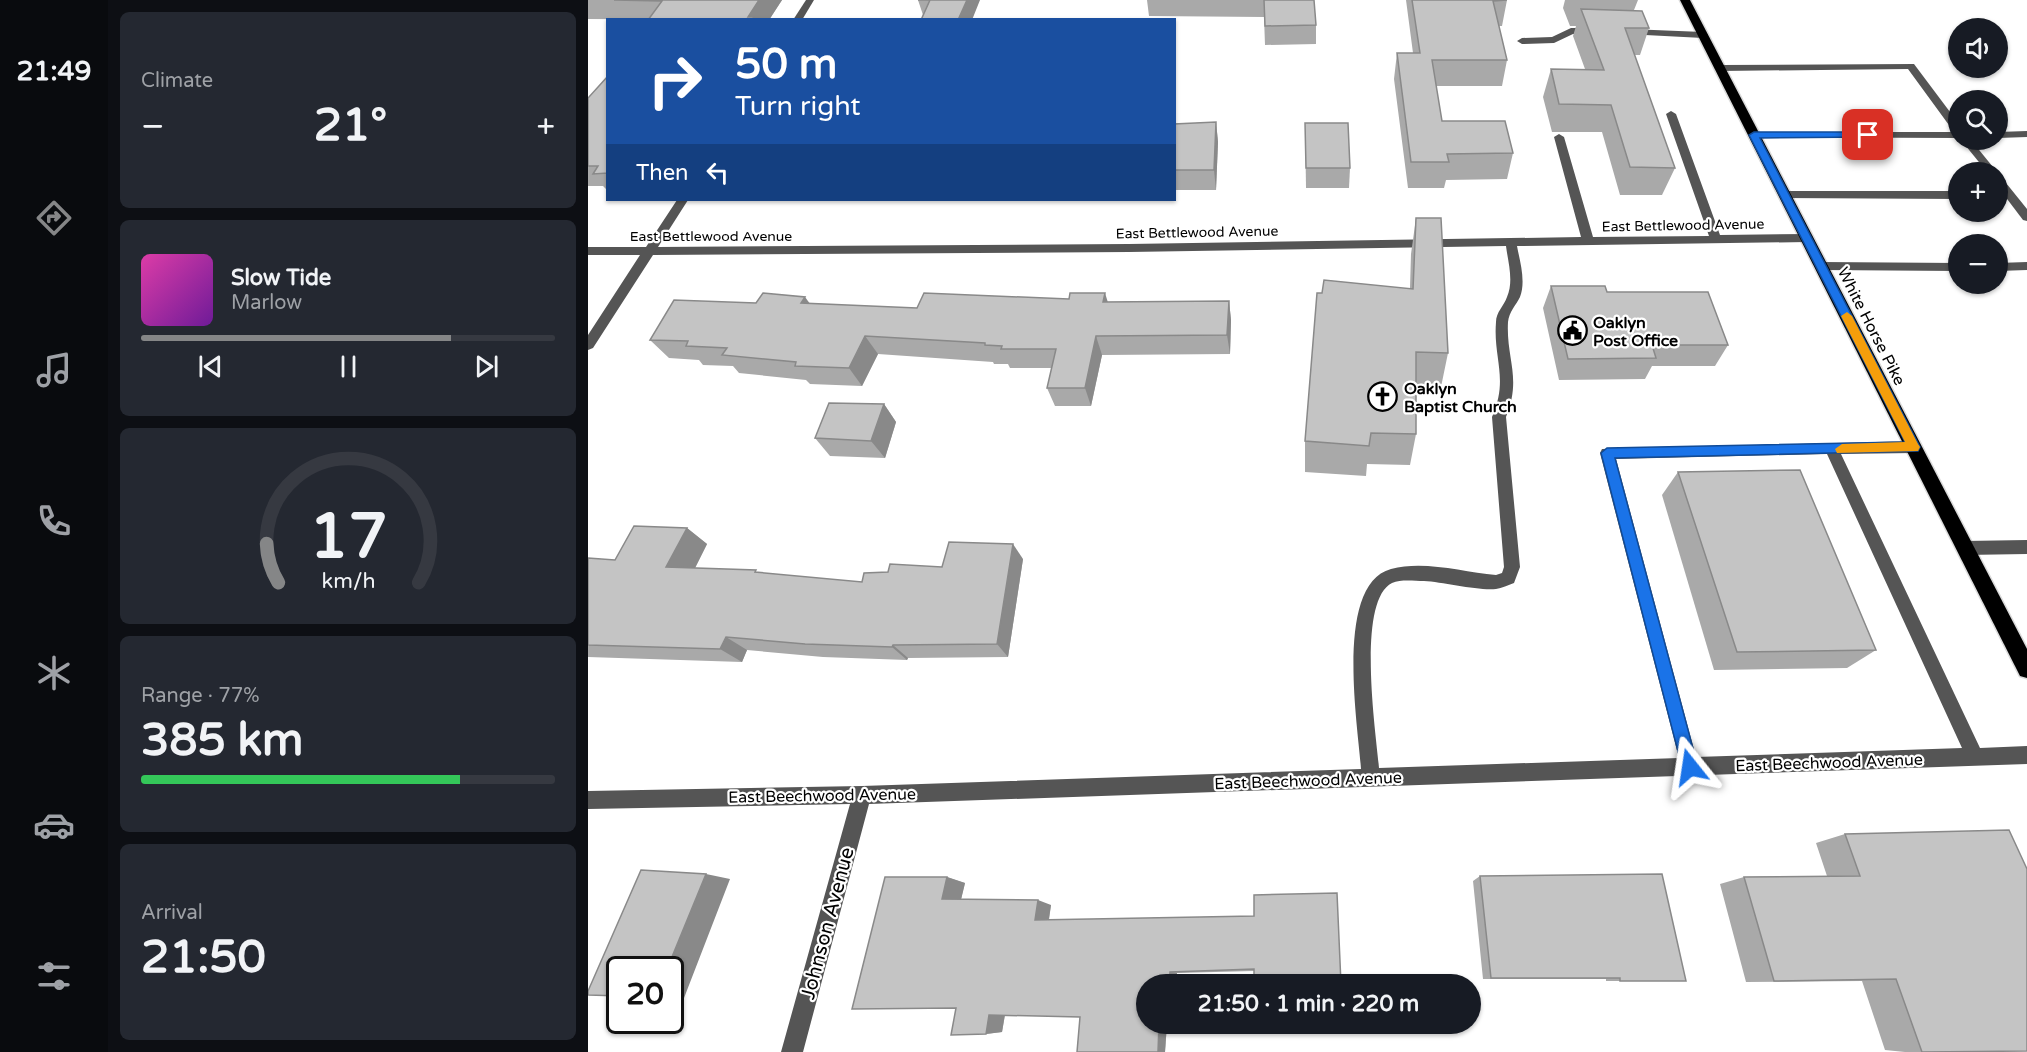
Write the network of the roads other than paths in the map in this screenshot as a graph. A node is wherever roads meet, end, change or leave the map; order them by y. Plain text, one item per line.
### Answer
1 (810, 0) edge
2 (1685, 0) edge
3 (798, 18) edge
4 (1606, 31) edge
5 (1617, 32) edge
6 (1703, 36) junction
7 (1522, 41) dead end
8 (1720, 68) junction
9 (1671, 114) dead end
10 (1948, 118) edge
11 (1948, 133) edge
12 (2027, 134) edge
13 (1754, 135) junction
14 (2008, 135) edge
15 (1559, 137) dead end
16 (1973, 150) edge
17 (1984, 162) edge
18 (1785, 195) junction
19 (1948, 195) edge
20 (2008, 198) edge
21 (681, 201) edge
22 (2027, 217) edge
23 (1807, 238) junction
24 (1716, 240) junction
25 (1588, 241) junction
26 (1511, 243) junction
27 (588, 251) edge
28 (648, 251) junction
29 (1821, 266) junction
30 (1948, 267) edge
31 (2008, 267) edge
32 (2027, 267) edge
33 (588, 345) edge
34 (1914, 447) junction
35 (1832, 449) junction
36 (2027, 547) edge
37 (1965, 548) junction
38 (2027, 669) edge
39 (2027, 755) edge
40 (1975, 757) junction
41 (1690, 767) junction
42 (1371, 777) junction
43 (862, 795) junction
44 (588, 800) edge
45 (792, 1052) edge

1 - 3 street
2 - 6 highway, White Horse Pike
4 - 7 street
5 - 6 street
6 - 8 highway, White Horse Pike
8 - 10 street
8 - 13 highway, White Horse Pike
9 - 24 street
11 - 13 street
12 - 14 street
13 - 18 highway, White Horse Pike
15 - 25 street
16 - 17 street
18 - 19 street
18 - 23 highway, White Horse Pike
20 - 22 street
21 - 28 street
23 - 24 street, East Bettlewood Avenue
23 - 29 highway, White Horse Pike
24 - 25 street, East Bettlewood Avenue
25 - 26 street, East Bettlewood Avenue
26 - 28 street, East Bettlewood Avenue
26 - 42 street
27 - 28 street, East Bettlewood Avenue
28 - 33 street
29 - 30 street
29 - 34 highway, White Horse Pike
31 - 32 street
34 - 35 street
34 - 37 highway, White Horse Pike
35 - 40 street
35 - 41 street
36 - 37 street
37 - 38 highway, White Horse Pike
39 - 40 street, East Beechwood Avenue
40 - 41 street, East Beechwood Avenue
41 - 42 street, East Beechwood Avenue
42 - 43 street, East Beechwood Avenue
43 - 44 street, East Beechwood Avenue
43 - 45 street, Johnson Avenue

